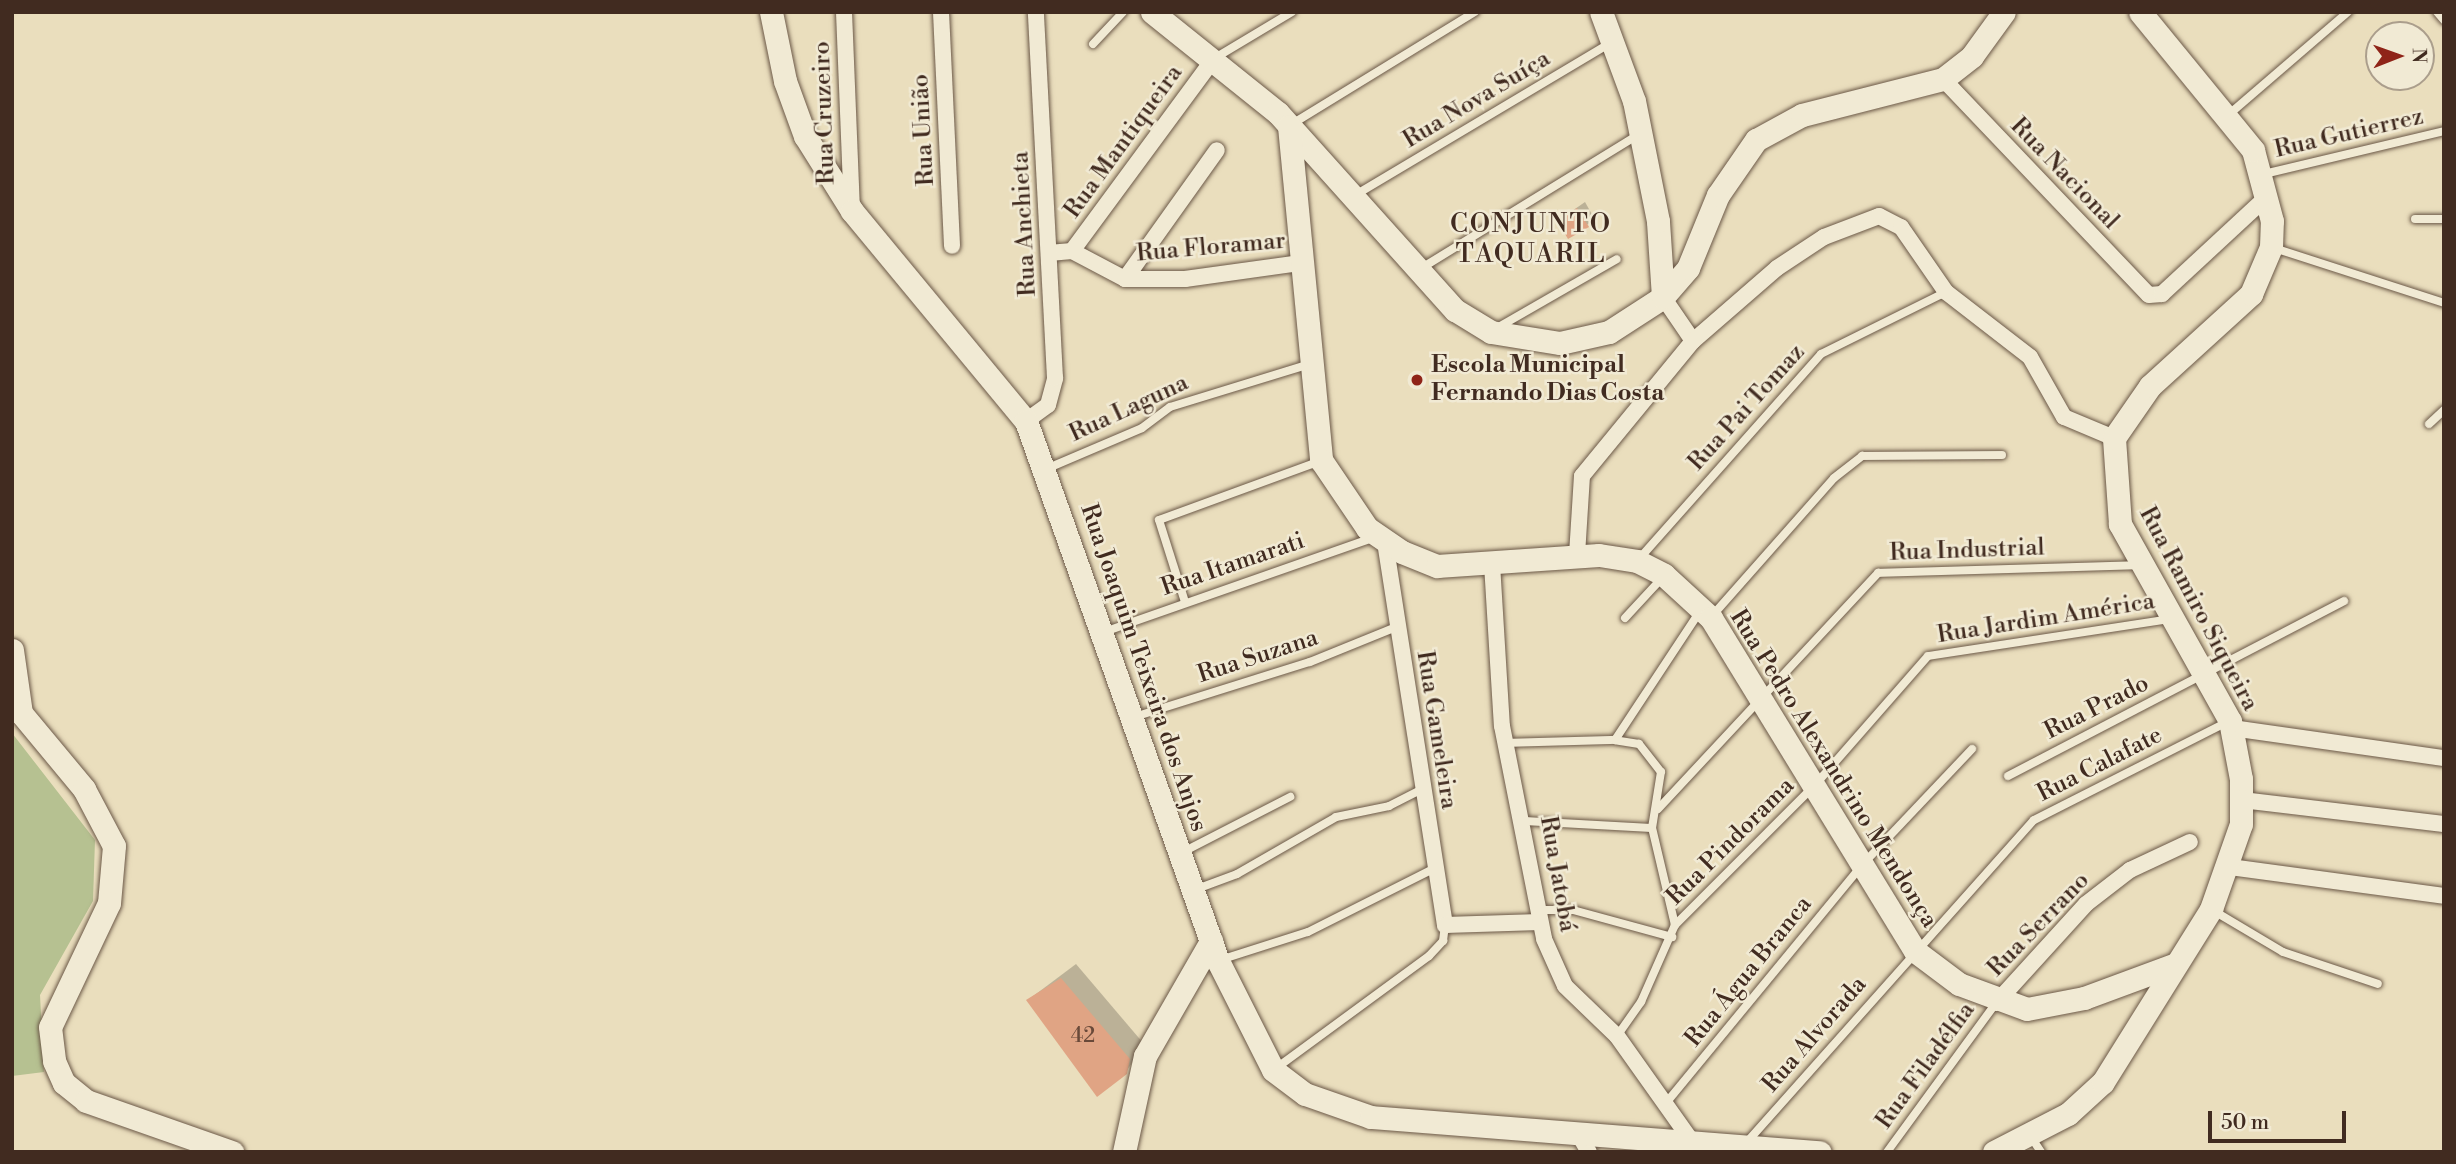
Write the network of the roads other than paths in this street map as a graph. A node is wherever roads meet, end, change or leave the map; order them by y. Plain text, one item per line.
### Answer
1 (771, 12) edge
2 (844, 12) edge
3 (941, 12) edge
4 (1036, 12) edge
5 (1124, 12) edge
6 (1152, 12) edge
7 (1292, 12) edge
8 (1475, 12) edge
9 (1601, 12) edge
10 (2004, 12) edge
11 (2140, 12) edge
12 (2348, 12) edge
13 (2437, 12) edge
14 (2444, 20) edge
15 (1616, 40) junction
16 (1093, 44) dead end
17 (1213, 60) junction
18 (1943, 79) junction
19 (2224, 118) junction
20 (1289, 126) junction
21 (2444, 131) edge
22 (1641, 134) junction
23 (1217, 150) dead end
24 (2266, 185) junction
25 (1357, 194) junction
26 (852, 211) junction
27 (2415, 219) dead end
28 (2444, 219) edge
29 (952, 246) dead end
30 (2271, 247) junction
31 (1072, 251) junction
32 (1049, 253) junction
33 (1617, 259) dead end
34 (1301, 263) junction
35 (1417, 271) junction
36 (1125, 279) junction
37 (1946, 292) junction
38 (1663, 297) junction
39 (2444, 303) edge
40 (1492, 332) junction
41 (1693, 341) junction
42 (1310, 364) junction
43 (2444, 410) edge
44 (1026, 421) junction
45 (2429, 424) dead end
46 (2114, 438) junction
47 (2002, 455) dead end
48 (1321, 460) junction
49 (1046, 469) junction
50 (1380, 539) junction
51 (1577, 555) junction
52 (1637, 561) junction
53 (1492, 564) junction
54 (2143, 565) junction
55 (1664, 575) junction
56 (2344, 601) dead end
57 (1185, 602) junction
58 (1706, 613) junction
59 (1625, 618) dead end
60 (2173, 619) junction
61 (1396, 627) junction
62 (1104, 632) junction
63 (12, 650) edge
64 (2204, 675) junction
65 (1761, 697) junction
66 (1131, 718) junction
67 (2231, 724) junction
68 (1615, 740) junction
69 (1507, 743) junction
70 (1972, 749) dead end
71 (2444, 758) edge
72 (2008, 776) dead end
73 (1815, 785) junction
74 (1423, 789) junction
75 (1290, 797) dead end
76 (2242, 800) junction
77 (1658, 809) junction
78 (1524, 821) junction
79 (2444, 824) edge
80 (1653, 828) junction
81 (2190, 842) dead end
82 (1180, 853) junction
83 (1862, 865) junction
84 (2230, 867) junction
85 (1436, 868) junction
86 (1194, 890) junction
87 (2444, 896) edge
88 (2211, 909) junction
89 (1540, 916) junction
90 (1445, 925) junction
91 (1675, 925) junction
92 (1672, 937) junction
93 (1215, 951) junction
94 (1915, 951) junction
95 (2176, 964) junction
96 (2378, 984) dead end
97 (1996, 1003) junction
98 (1617, 1036) junction
99 (1273, 1070) junction
100 (1666, 1103) junction
101 (1584, 1143) edge
102 (1693, 1143) junction
103 (2036, 1144) edge
104 (1744, 1149) edge
105 (232, 1152) edge
106 (1124, 1152) edge
107 (1820, 1152) edge
108 (1887, 1152) edge
109 (1994, 1152) edge

1 - 26 street, Rua Joaquim Teixeira dos Anjos
2 - 26 street, Rua Cruzeiro
3 - 29 street, Rua União
4 - 32 street, Rua Anchieta
5 - 16 lane
6 - 17 street
7 - 17 lane
8 - 20 lane
9 - 15 street
10 - 18 street
11 - 19 street
12 - 19 lane
13 - 14 lane
15 - 22 street
15 - 25 lane, Rua Nova Suíça
17 - 20 street
17 - 31 street, Rua Mantiqueira
18 - 24 street, Rua Nacional
18 - 38 street
19 - 24 street
20 - 25 street
20 - 34 street, Rua Pedro Alexandrino Mendonça
21 - 24 lane, Rua Gutierrez
22 - 35 lane
22 - 38 street
23 - 36 street
24 - 30 street
25 - 35 street
26 - 44 street, Rua Joaquim Teixeira dos Anjos
27 - 28 lane
30 - 39 lane
30 - 46 street
31 - 32 street
31 - 36 street, Rua Floramar
32 - 44 street, Rua Anchieta
33 - 40 lane
34 - 36 street, Rua Floramar
34 - 42 street, Rua Pedro Alexandrino Mendonça
35 - 40 street
37 - 41 street
37 - 46 street
37 - 52 lane, Rua Pai Tomaz
38 - 40 street
38 - 41 street
41 - 51 street
42 - 48 street, Rua Pedro Alexandrino Mendonça
42 - 49 lane, Rua Laguna
43 - 45 lane
44 - 49 street, Rua Joaquim Teixeira dos Anjos
46 - 54 street, Rua Ramiro Siqueira
47 - 58 lane
48 - 50 street, Rua Pedro Alexandrino Mendonça
48 - 57 lane
49 - 62 street, Rua Joaquim Teixeira dos Anjos
50 - 53 street, Rua Pedro Alexandrino Mendonça
50 - 57 lane, Rua Itamarati
50 - 61 street, Rua Gameleira
51 - 52 street, Rua Pedro Alexandrino Mendonça
51 - 53 street, Rua Pedro Alexandrino Mendonça
52 - 55 street, Rua Pedro Alexandrino Mendonça
53 - 69 street, Rua Jatobá
54 - 60 street, Rua Ramiro Siqueira
54 - 65 lane, Rua Industrial
55 - 58 street, Rua Pedro Alexandrino Mendonça
55 - 59 lane
56 - 64 lane, Rua Prado
57 - 62 lane, Rua Itamarati
58 - 65 street, Rua Pedro Alexandrino Mendonça
58 - 68 lane
60 - 64 street, Rua Ramiro Siqueira
60 - 73 lane, Rua Jardim América
61 - 66 lane, Rua Suzana
61 - 74 street, Rua Gameleira
62 - 66 street, Rua Joaquim Teixeira dos Anjos
63 - 105 street
64 - 67 street, Rua Ramiro Siqueira
64 - 72 lane, Rua Prado
65 - 73 street, Rua Pedro Alexandrino Mendonça
65 - 77 lane, Rua Industrial
66 - 82 street, Rua Joaquim Teixeira dos Anjos
67 - 71 street
67 - 76 street, Rua Ramiro Siqueira
67 - 94 lane, Rua Calafate
68 - 69 lane
68 - 77 lane
69 - 78 street, Rua Jatobá
70 - 83 lane
73 - 83 street, Rua Pedro Alexandrino Mendonça
73 - 91 lane, Rua Pindorama
74 - 85 street, Rua Gameleira
74 - 86 lane
75 - 82 lane
76 - 79 street
76 - 84 street, Rua Ramiro Siqueira
77 - 80 lane
78 - 80 lane
78 - 89 street, Rua Jatobá
80 - 91 lane
81 - 97 street, Rua Serrano
82 - 86 street, Rua Joaquim Teixeira dos Anjos
83 - 94 street, Rua Pedro Alexandrino Mendonça
83 - 100 lane, Rua Água Branca
84 - 87 street
84 - 88 street, Rua Ramiro Siqueira
85 - 90 street, Rua Gameleira
85 - 93 lane
86 - 93 street, Rua Joaquim Teixeira dos Anjos
88 - 95 street, Rua Ramiro Siqueira
88 - 96 lane
89 - 90 street
89 - 92 lane
89 - 98 street, Rua Jatobá
90 - 99 lane
91 - 92 lane
92 - 98 lane
93 - 99 street, Rua Joaquim Teixeira dos Anjos
93 - 106 street
94 - 97 street, Rua Pedro Alexandrino Mendonça
94 - 104 lane, Rua Alvorada
95 - 97 street, Rua Pedro Alexandrino Mendonça
95 - 103 street, Rua Ramiro Siqueira
97 - 108 lane, Rua Filadélfia
98 - 100 street, Rua Jatobá
99 - 101 street, Rua Joaquim Teixeira dos Anjos
100 - 102 street, Rua Jatobá
101 - 102 street
102 - 104 street
103 - 109 street, Rua Ramiro Siqueira
104 - 107 street

